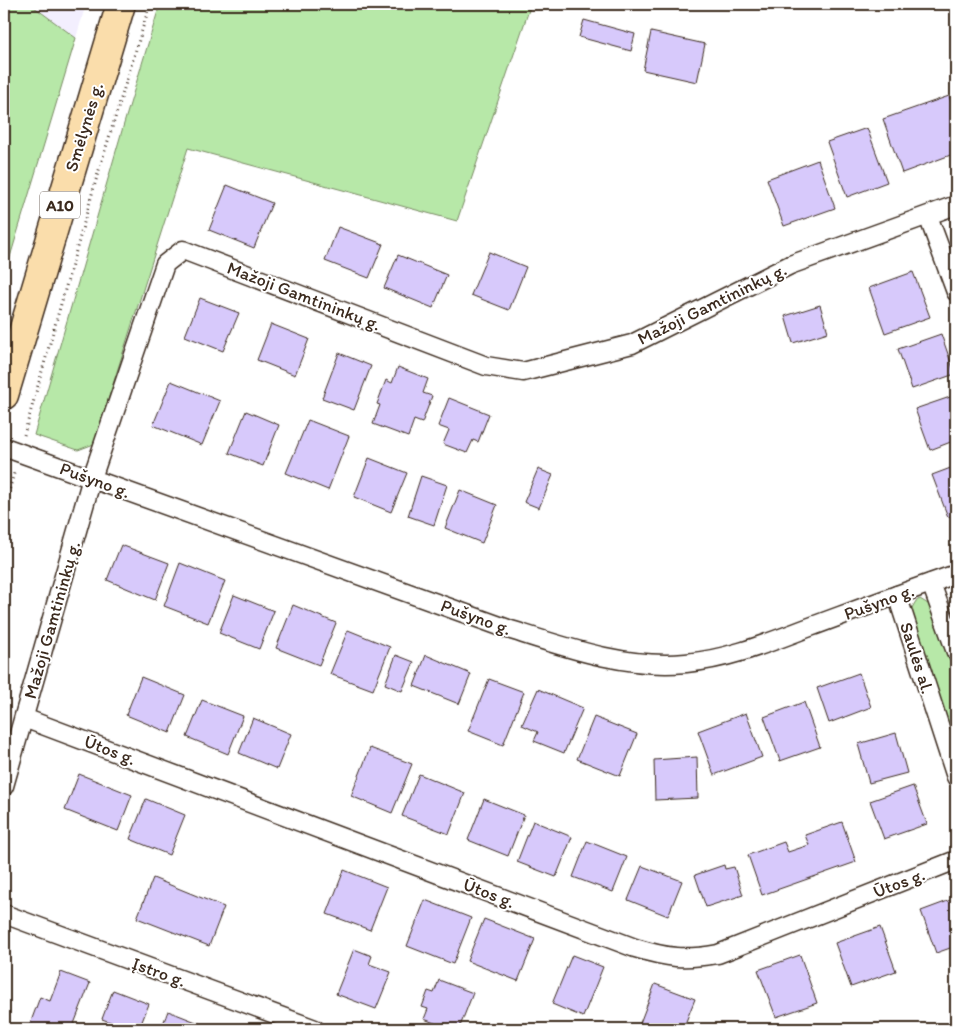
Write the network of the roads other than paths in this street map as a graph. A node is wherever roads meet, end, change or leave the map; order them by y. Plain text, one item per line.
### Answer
1 (121, 4) edge
2 (956, 205) edge
3 (928, 216) junction
4 (956, 292) edge
5 (4, 395) edge
6 (12, 450) edge
7 (92, 478) junction
8 (956, 574) edge
9 (931, 582) junction
10 (896, 595) junction
11 (956, 652) edge
12 (24, 718) junction
13 (956, 777) edge
14 (4, 786) edge
15 (956, 860) edge
16 (4, 914) edge
17 (315, 1029) edge

1 - 5 highway, Smėlynės g. / A10
2 - 3 street, Mažoji Gamtininkų g.
3 - 4 street
3 - 7 street, Mažoji Gamtininkų g.
6 - 7 street, Pušyno g.
7 - 10 street, Pušyno g.
7 - 12 street, Mažoji Gamtininkų g.
8 - 9 street, Pušyno g.
9 - 10 street, Pušyno g.
9 - 11 street
10 - 13 street, Saulės al.
12 - 14 street, Mažoji Gamtininkų g.
12 - 15 street, Ūtos g.
16 - 17 street, Įstro g.

